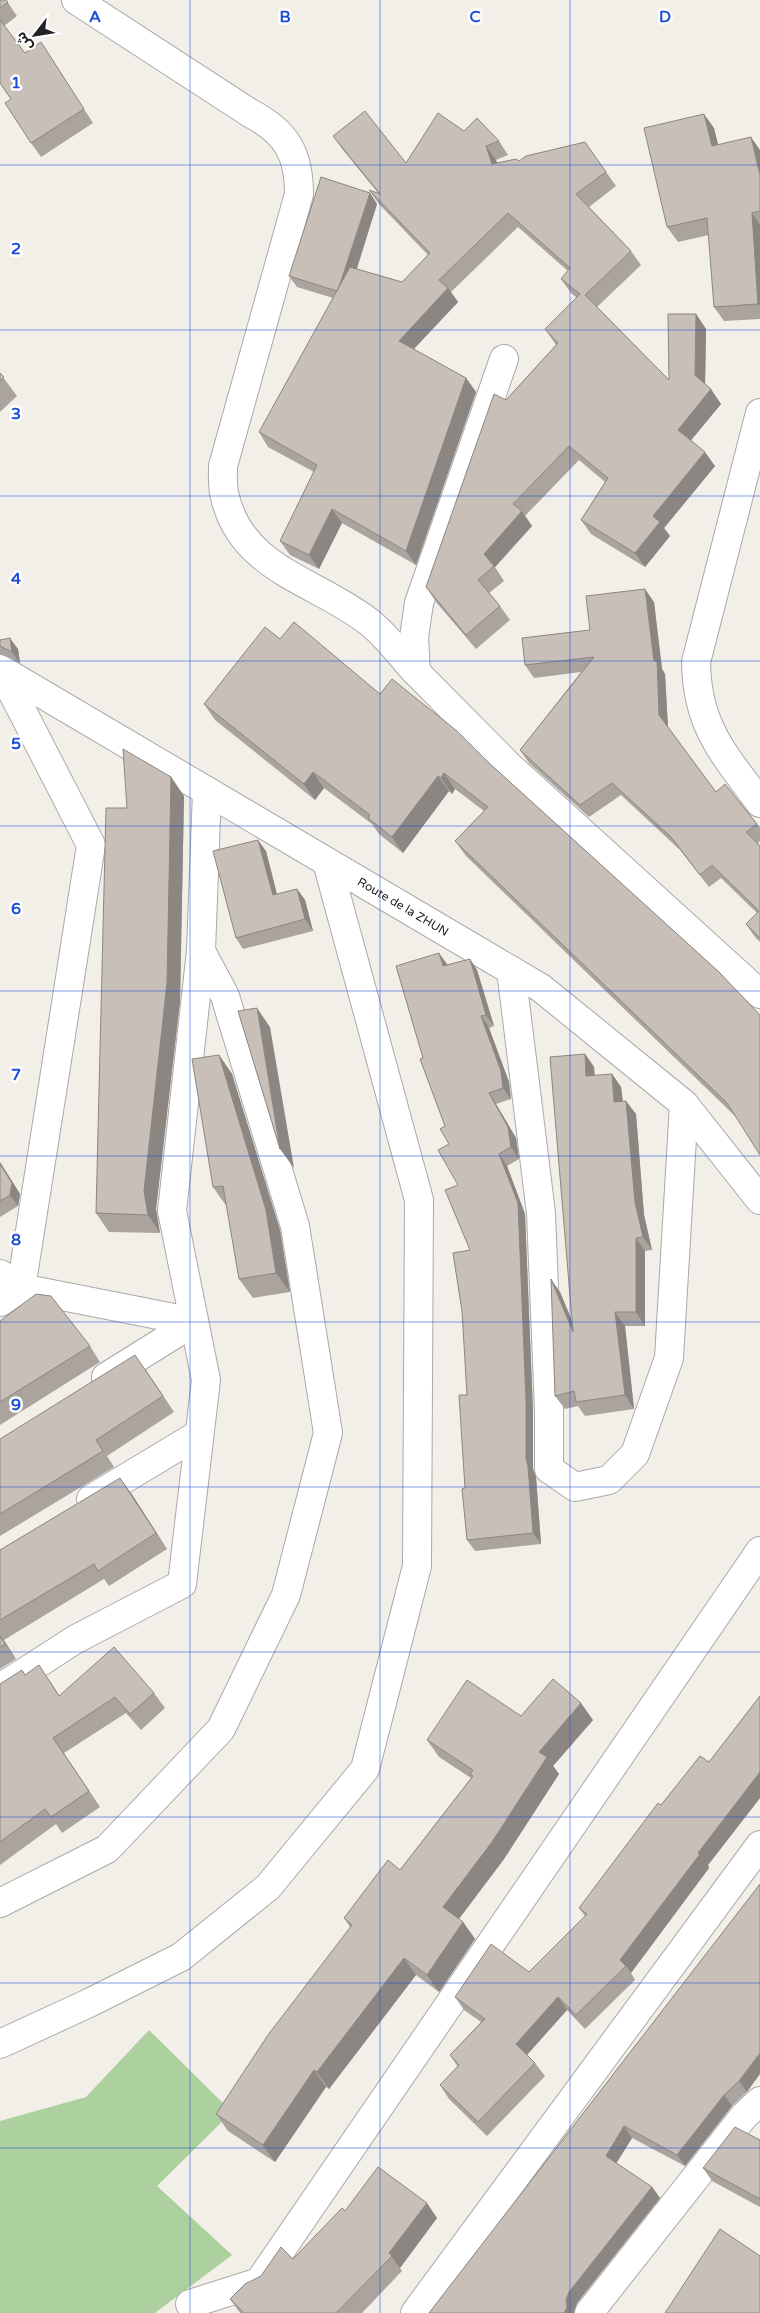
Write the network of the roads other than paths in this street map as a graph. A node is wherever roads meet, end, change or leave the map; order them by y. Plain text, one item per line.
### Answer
1 (76, 0) edge
2 (504, 359) dead end
3 (760, 412) edge
4 (0, 669) edge
5 (416, 672) junction
6 (207, 791) junction
7 (760, 803) edge
8 (326, 862) junction
9 (201, 951) junction
10 (511, 970) junction
11 (760, 994) edge
12 (684, 1104) junction
13 (760, 1200) edge
14 (7, 1288) edge
15 (194, 1322) junction
16 (84, 1391) edge
17 (199, 1434) junction
18 (66, 1514) edge
19 (760, 1551) edge
20 (0, 1688) edge
21 (760, 1845) edge
22 (0, 1903) edge
23 (0, 2044) edge
24 (760, 2100) edge
25 (190, 2304) dead end
26 (416, 2313) edge
27 (589, 2313) edge

1 - 5 street
2 - 5 street
3 - 7 street
4 - 6 street, Route de la ZHUN
4 - 14 street
5 - 11 street
6 - 8 street, Route de la ZHUN
6 - 9 street
8 - 10 street, Route de la ZHUN
8 - 23 street
9 - 15 street
9 - 22 street
10 - 12 street, Route de la ZHUN
10 - 12 street
12 - 13 street, Route de la ZHUN
14 - 15 street
15 - 16 street
15 - 17 street
17 - 18 street
17 - 20 street
19 - 25 street
21 - 26 street
24 - 27 street

